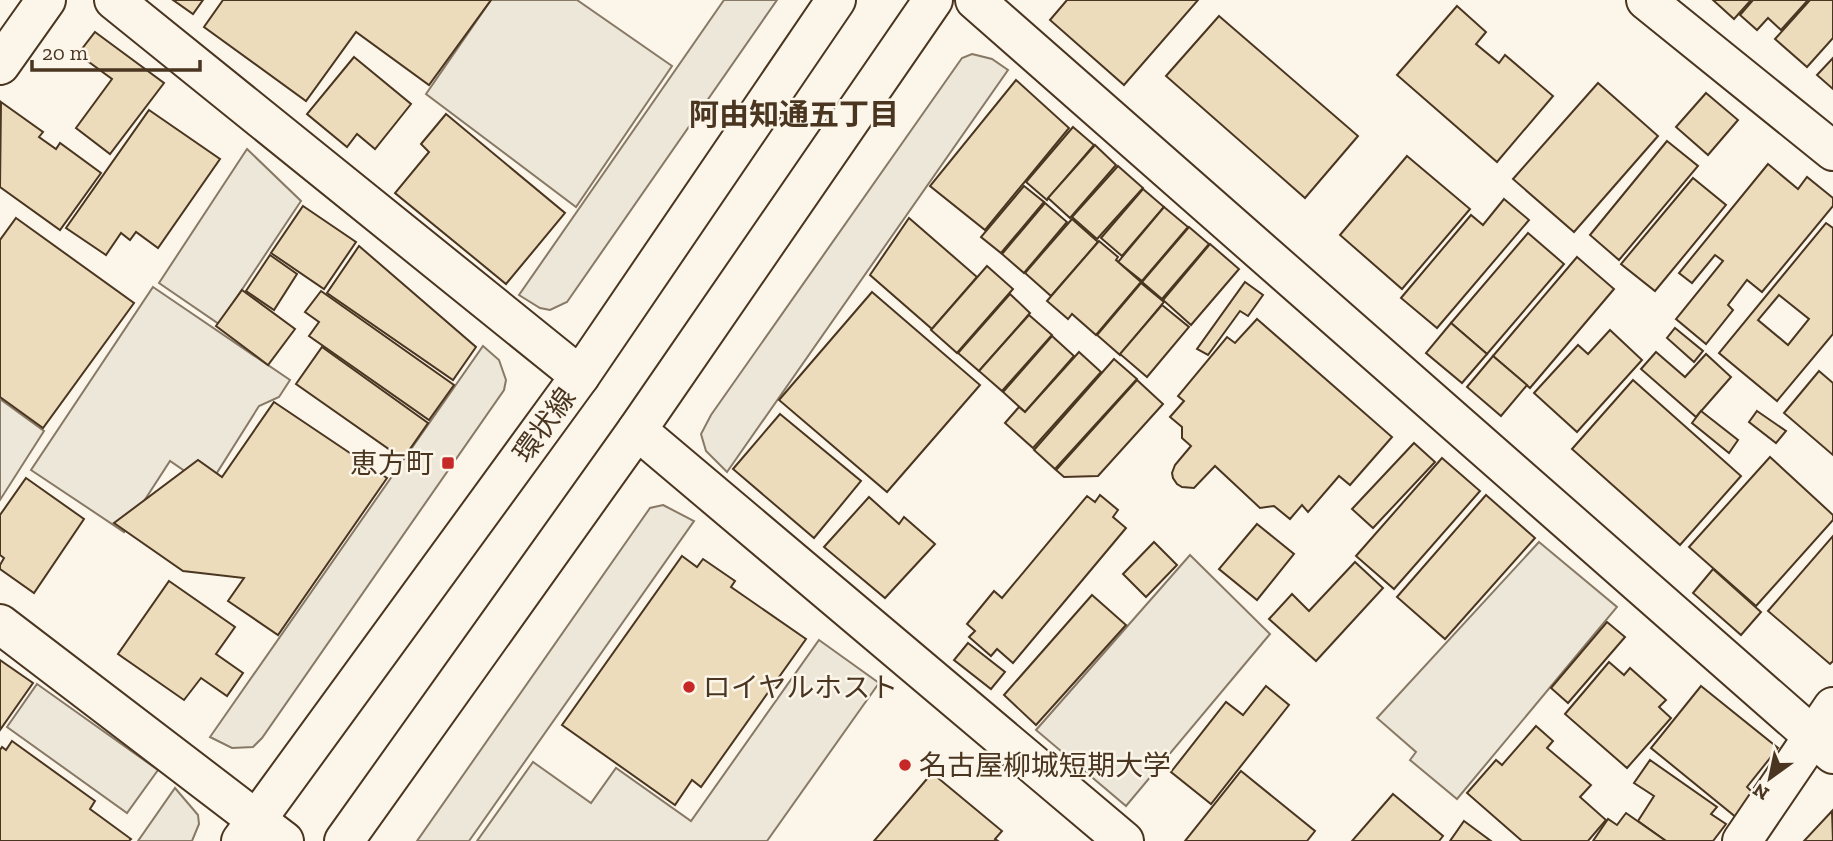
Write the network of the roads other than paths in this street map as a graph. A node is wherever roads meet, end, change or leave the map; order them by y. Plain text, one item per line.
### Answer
1 (46, 0) edge
2 (114, 0) edge
3 (836, 0) edge
4 (933, 0) edge
5 (975, 0) edge
6 (1646, 0) edge
7 (0, 65) edge
8 (1833, 151) edge
9 (580, 376) junction
10 (637, 430) junction
11 (0, 624) edge
12 (1826, 732) edge
13 (260, 834) edge
14 (344, 841) edge
15 (1124, 841) edge
16 (1742, 841) edge

1 - 7 street
2 - 9 street
3 - 9 street, 環状線
4 - 10 street
5 - 12 street
6 - 8 street
9 - 13 street, 環状線
10 - 14 street
10 - 15 street
11 - 13 street
12 - 16 street

